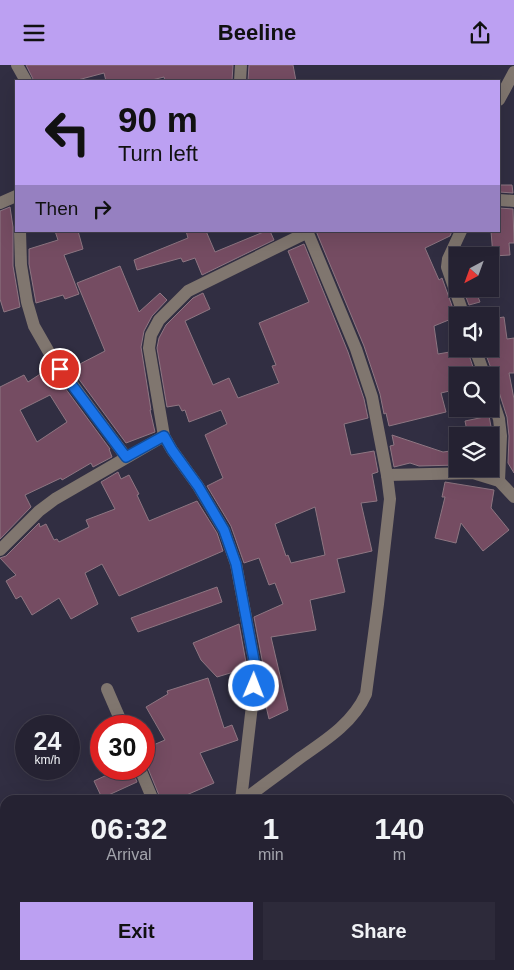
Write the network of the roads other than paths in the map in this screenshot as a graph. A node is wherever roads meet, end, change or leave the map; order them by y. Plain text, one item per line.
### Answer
1 (18, 65) edge
2 (241, 65) edge
3 (514, 72) edge
4 (26, 80) edge
5 (240, 80) edge
6 (500, 98) edge
7 (15, 196) edge
8 (500, 200) edge
9 (514, 201) edge
10 (0, 203) edge
11 (20, 232) edge
12 (307, 232) edge
13 (460, 232) edge
14 (461, 307) edge
15 (498, 417) edge
16 (164, 436) junction
17 (126, 457) junction
18 (387, 475) junction
19 (499, 481) junction
20 (514, 497) edge
21 (0, 550) edge
22 (107, 689) dead end
23 (118, 715) edge
24 (145, 780) edge
25 (151, 795) edge
26 (241, 795) edge
27 (251, 795) edge

1 - 4 street
2 - 5 street
3 - 6 street
7 - 10 street
8 - 9 street
11 - 17 street
12 - 16 street
12 - 18 street
13 - 14 street
15 - 19 street
16 - 17 street
16 - 26 street
17 - 21 street
18 - 19 street
18 - 27 street
19 - 20 street
22 - 23 street
24 - 25 street

